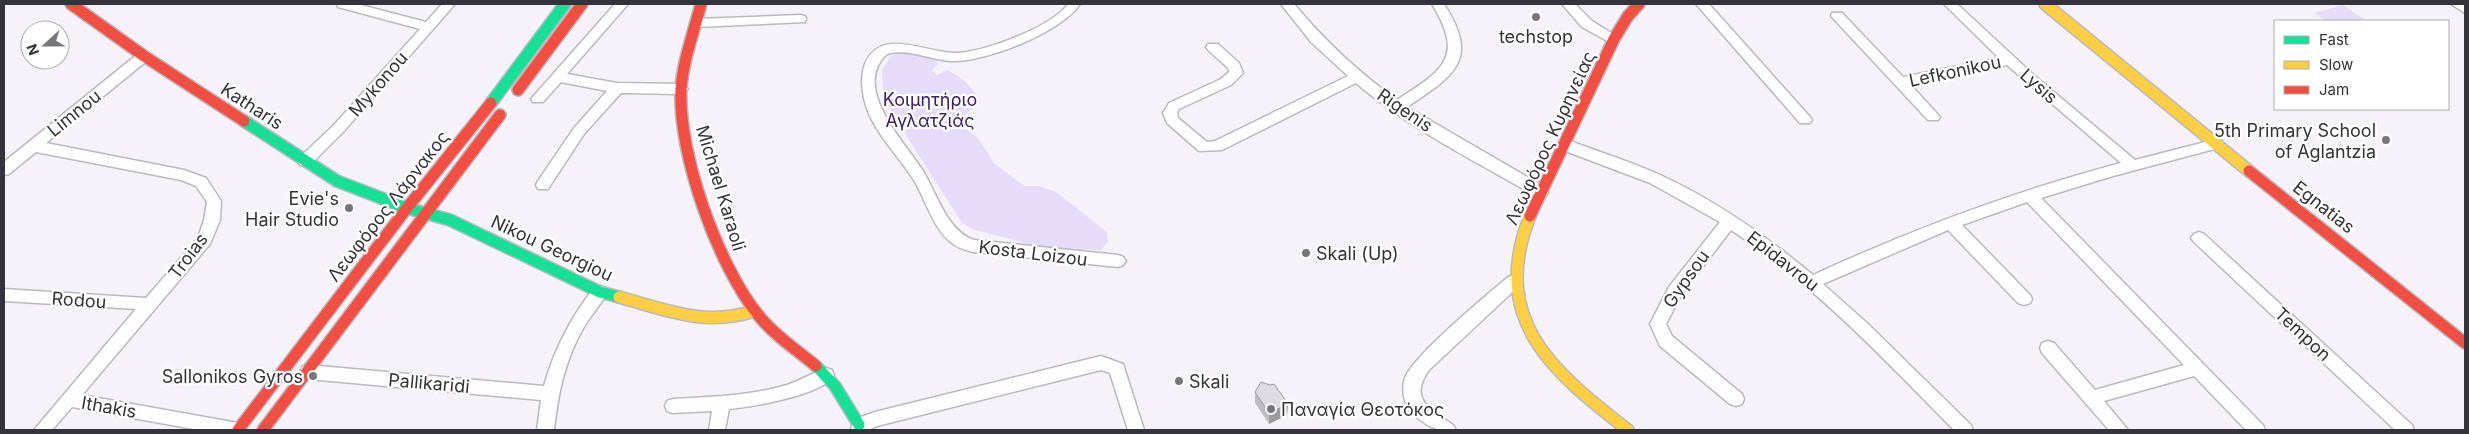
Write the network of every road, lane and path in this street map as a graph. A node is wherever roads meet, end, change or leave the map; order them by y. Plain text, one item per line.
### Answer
1 (71, 4) edge
2 (343, 4) edge
3 (449, 4) edge
4 (565, 4) edge
5 (582, 4) edge
6 (622, 4) edge
7 (701, 4) edge
8 (1074, 4) edge
9 (1287, 4) edge
10 (1438, 4) edge
11 (1568, 4) edge
12 (1639, 4) edge
13 (1702, 4) edge
14 (1950, 4) edge
15 (2045, 4) edge
16 (2457, 4) edge
17 (2465, 9) edge
18 (1837, 16) dead end
19 (800, 19) dead end
20 (696, 22) junction
21 (428, 27) junction
22 (1614, 39) junction
23 (1214, 47) dead end
24 (144, 56) junction
25 (2009, 60) junction
26 (557, 77) junction
27 (1358, 77) junction
28 (1900, 82) junction
29 (617, 88) junction
30 (681, 89) junction
31 (538, 100) dead end
32 (1398, 106) junction
33 (1933, 117) dead end
34 (1805, 120) dead end
35 (2217, 144) junction
36 (1565, 145) junction
37 (32, 146) junction
38 (304, 161) junction
39 (2131, 164) junction
40 (4, 170) edge
41 (543, 185) dead end
42 (1541, 192) junction
43 (2029, 195) junction
44 (408, 208) junction
45 (427, 212) junction
46 (1730, 221) junction
47 (1950, 223) junction
48 (2199, 238) dead end
49 (1118, 261) dead end
50 (1514, 281) junction
51 (1812, 282) junction
52 (600, 292) junction
53 (6, 297) edge
54 (2024, 299) dead end
55 (148, 304) junction
56 (754, 311) junction
57 (2465, 343) edge
58 (2048, 348) dead end
59 (2195, 369) junction
60 (308, 372) junction
61 (826, 375) junction
62 (551, 394) junction
63 (2092, 398) junction
64 (1736, 399) dead end
65 (69, 400) junction
66 (722, 403) junction
67 (672, 406) dead end
68 (860, 428) edge
69 (42, 430) edge
70 (238, 430) edge
71 (263, 430) edge
72 (546, 430) edge
73 (717, 430) edge
74 (1136, 430) edge
75 (1447, 430) edge
76 (1628, 430) edge
77 (1965, 430) edge
78 (2119, 430) edge
79 (2257, 430) edge
80 (2406, 430) edge

1 - 24 street, Katharis
2 - 21 street
3 - 21 street, Mykonou
4 - 44 street, Λεωφόρος Λάρνακος
5 - 45 street, Λεωφόρος Λάρνακος
6 - 26 street
7 - 20 street, Michael Karaoli
8 - 49 street, Kosta Loizou
9 - 27 street, Rigenis
10 - 32 street
11 - 22 street
12 - 22 street, Λεωφόρος Κυρηνείας
13 - 34 street
14 - 25 street, Lysis
15 - 35 street, Egnatias
16 - 17 street
18 - 28 street, Lefkonikou
19 - 20 street
20 - 30 street, Michael Karaoli
21 - 38 street, Mykonou
22 - 36 street, Λεωφόρος Κυρηνείας
23 - 27 street
24 - 37 street, Limnou
24 - 38 street, Katharis
25 - 28 street, Lefkonikou
25 - 39 street, Lysis
26 - 29 street
26 - 31 street
27 - 32 street, Rigenis
28 - 33 street, Lefkonikou
29 - 30 street
29 - 41 street
30 - 56 street, Michael Karaoli
32 - 42 street, Rigenis
35 - 39 street
35 - 57 street, Egnatias
36 - 42 street, Λεωφόρος Κυρηνείας
36 - 46 street, Epidavrou
37 - 40 street, Limnou
37 - 55 street, Troias
38 - 44 street, Katharis
39 - 43 street
42 - 50 street, Λεωφόρος Κυρηνείας
43 - 47 street
43 - 59 street
44 - 45 street, Katharis
44 - 70 street, Λεωφόρος Λάρνακος
45 - 52 street, Nikou Georgiou
45 - 60 street, Λεωφόρος Λάρνακος
46 - 51 street, Epidavrou
46 - 64 street, Gypsou
47 - 51 street
47 - 54 street
48 - 80 street, Tempon
50 - 75 street
50 - 76 street, Λεωφόρος Κυρηνείας
51 - 77 street, Epidavrou
52 - 56 street, Nikou Georgiou
52 - 62 street
53 - 55 street, Rodou
55 - 65 street, Troias
56 - 61 street, Michael Karaoli
58 - 63 street
59 - 63 street
59 - 79 street
60 - 62 street, Pallikaridi
60 - 71 street, Λεωφόρος Λάρνακος
61 - 66 street
61 - 68 street, Michael Karaoli
62 - 72 street
63 - 78 street
65 - 69 street, Troias
65 - 70 street, Ithakis
66 - 67 street
66 - 73 street
68 - 74 street

